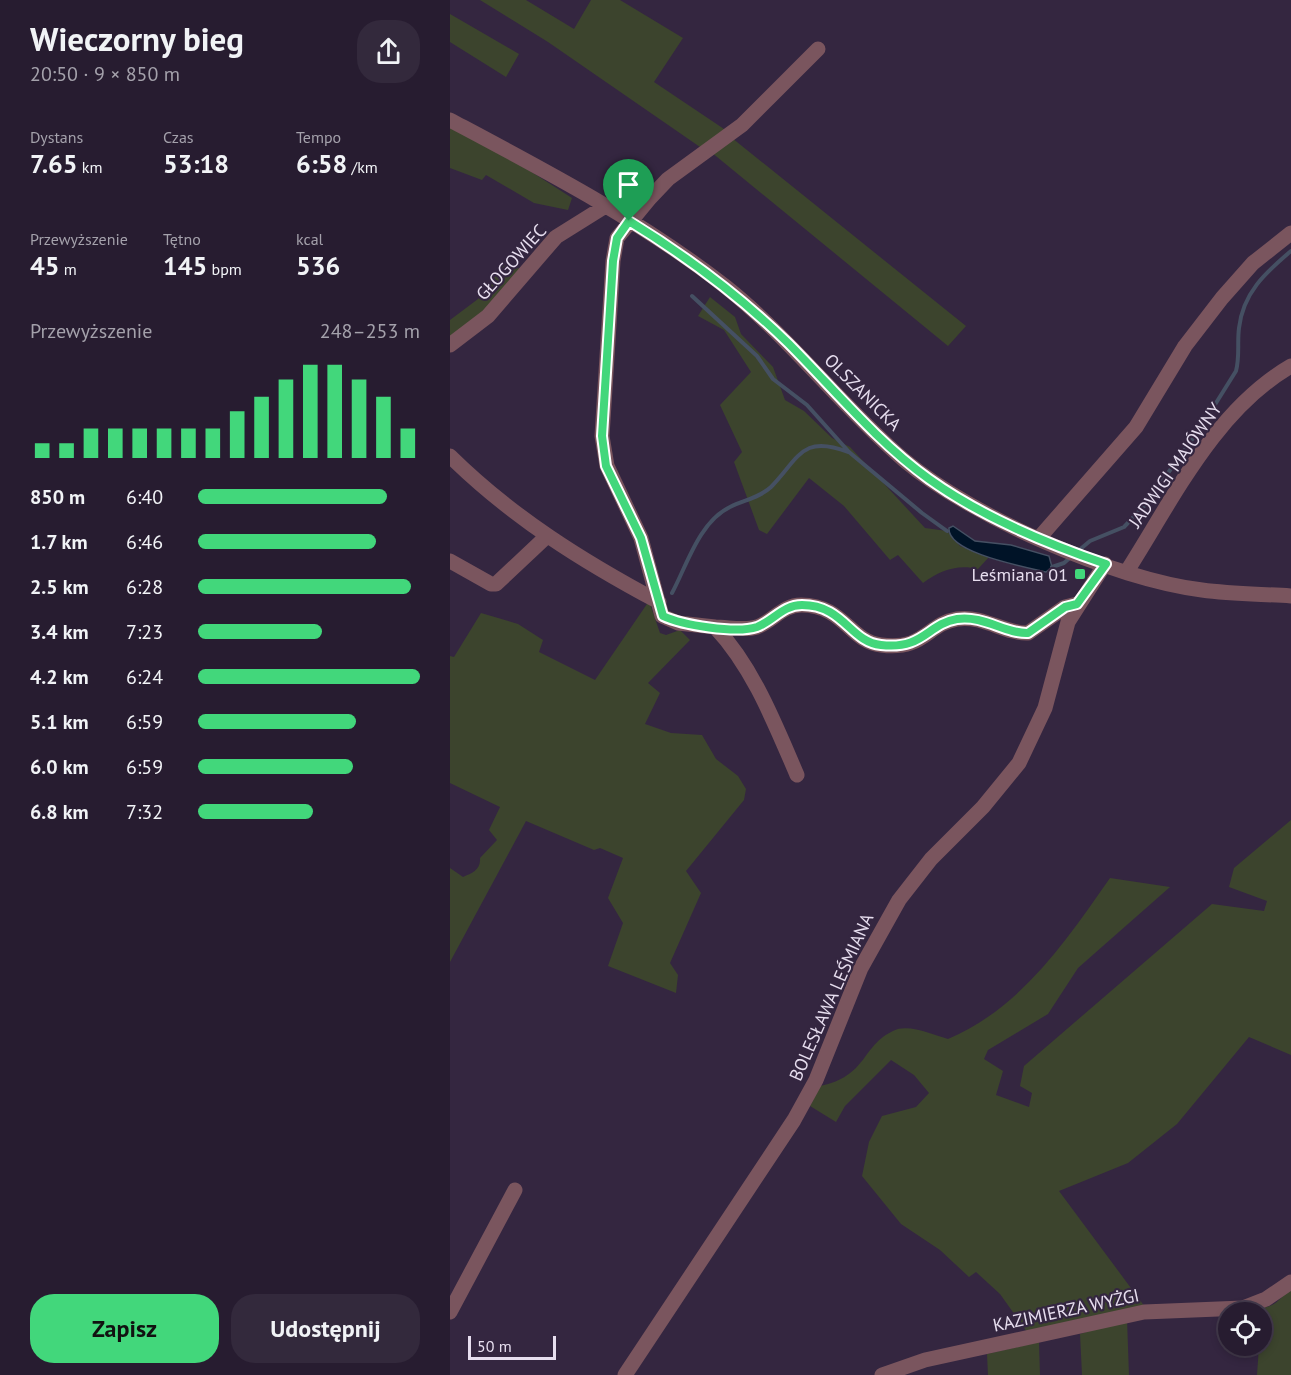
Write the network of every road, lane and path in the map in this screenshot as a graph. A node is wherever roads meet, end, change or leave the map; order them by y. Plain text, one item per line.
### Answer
1 (818, 49) dead end
2 (450, 120) edge
3 (604, 207) junction
4 (629, 221) junction
5 (1291, 232) edge
6 (450, 345) edge
7 (1291, 366) edge
8 (450, 456) edge
9 (546, 537) junction
10 (1039, 538) junction
11 (450, 561) edge
12 (1106, 564) junction
13 (1127, 571) junction
14 (1291, 596) edge
15 (659, 602) junction
16 (1077, 604) junction
17 (715, 627) junction
18 (797, 775) dead end
19 (515, 1190) dead end
20 (1291, 1282) edge
21 (450, 1312) edge
22 (625, 1375) edge
23 (882, 1375) edge

1 - 4 street
2 - 3 street, OLSZANICKA
3 - 4 street, OLSZANICKA
3 - 6 street, GŁOGOWIEC
4 - 10 street, OLSZANICKA
4 - 15 street
5 - 10 street
7 - 13 street, JADWIGI MAJÓWNY
8 - 9 street
9 - 11 street
9 - 15 street
10 - 12 street, OLSZANICKA
12 - 13 street, OLSZANICKA
12 - 16 street
13 - 14 street, OLSZANICKA
15 - 17 street
16 - 17 street
16 - 22 street, BOLESŁAWA LEŚMIANA
17 - 18 street
19 - 21 street
20 - 23 street, KAZIMIERZA WYŻGI

